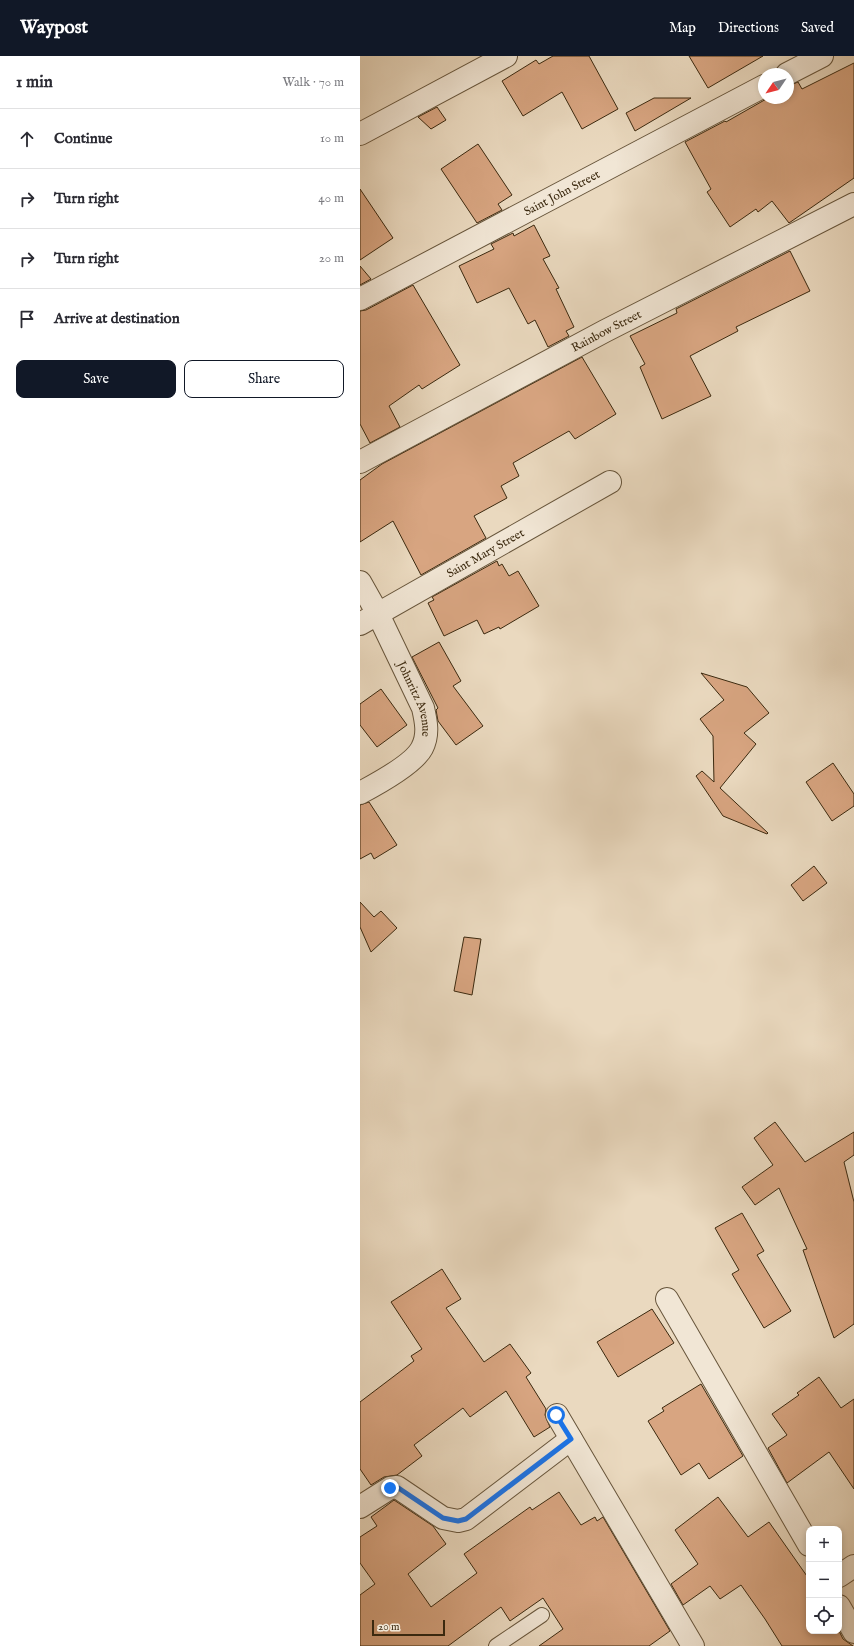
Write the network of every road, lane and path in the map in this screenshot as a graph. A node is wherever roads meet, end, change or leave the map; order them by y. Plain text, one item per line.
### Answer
1 (506, 56) edge
2 (822, 56) edge
3 (794, 70) edge
4 (758, 89) edge
5 (360, 134) edge
6 (854, 204) edge
7 (360, 299) edge
8 (360, 462) edge
9 (610, 482) dead end
10 (360, 582) edge
11 (369, 619) edge
12 (360, 793) edge
13 (667, 1299) dead end
14 (556, 1415) dead end
15 (571, 1439) junction
16 (360, 1508) edge
17 (806, 1540) edge
18 (854, 1566) edge
19 (842, 1574) edge
20 (842, 1611) edge
21 (542, 1615) dead end
22 (854, 1632) edge
23 (496, 1646) edge
24 (693, 1646) edge

1 - 5 street
2 - 3 street
4 - 7 street, Saint John Street
6 - 8 street, Rainbow Street
9 - 11 street, Saint Mary Street
10 - 11 street, Johnritz Avenue
11 - 12 street, Johnritz Avenue
13 - 17 street
14 - 15 street
15 - 16 street
15 - 24 street
18 - 19 street
20 - 22 street
21 - 23 lane

